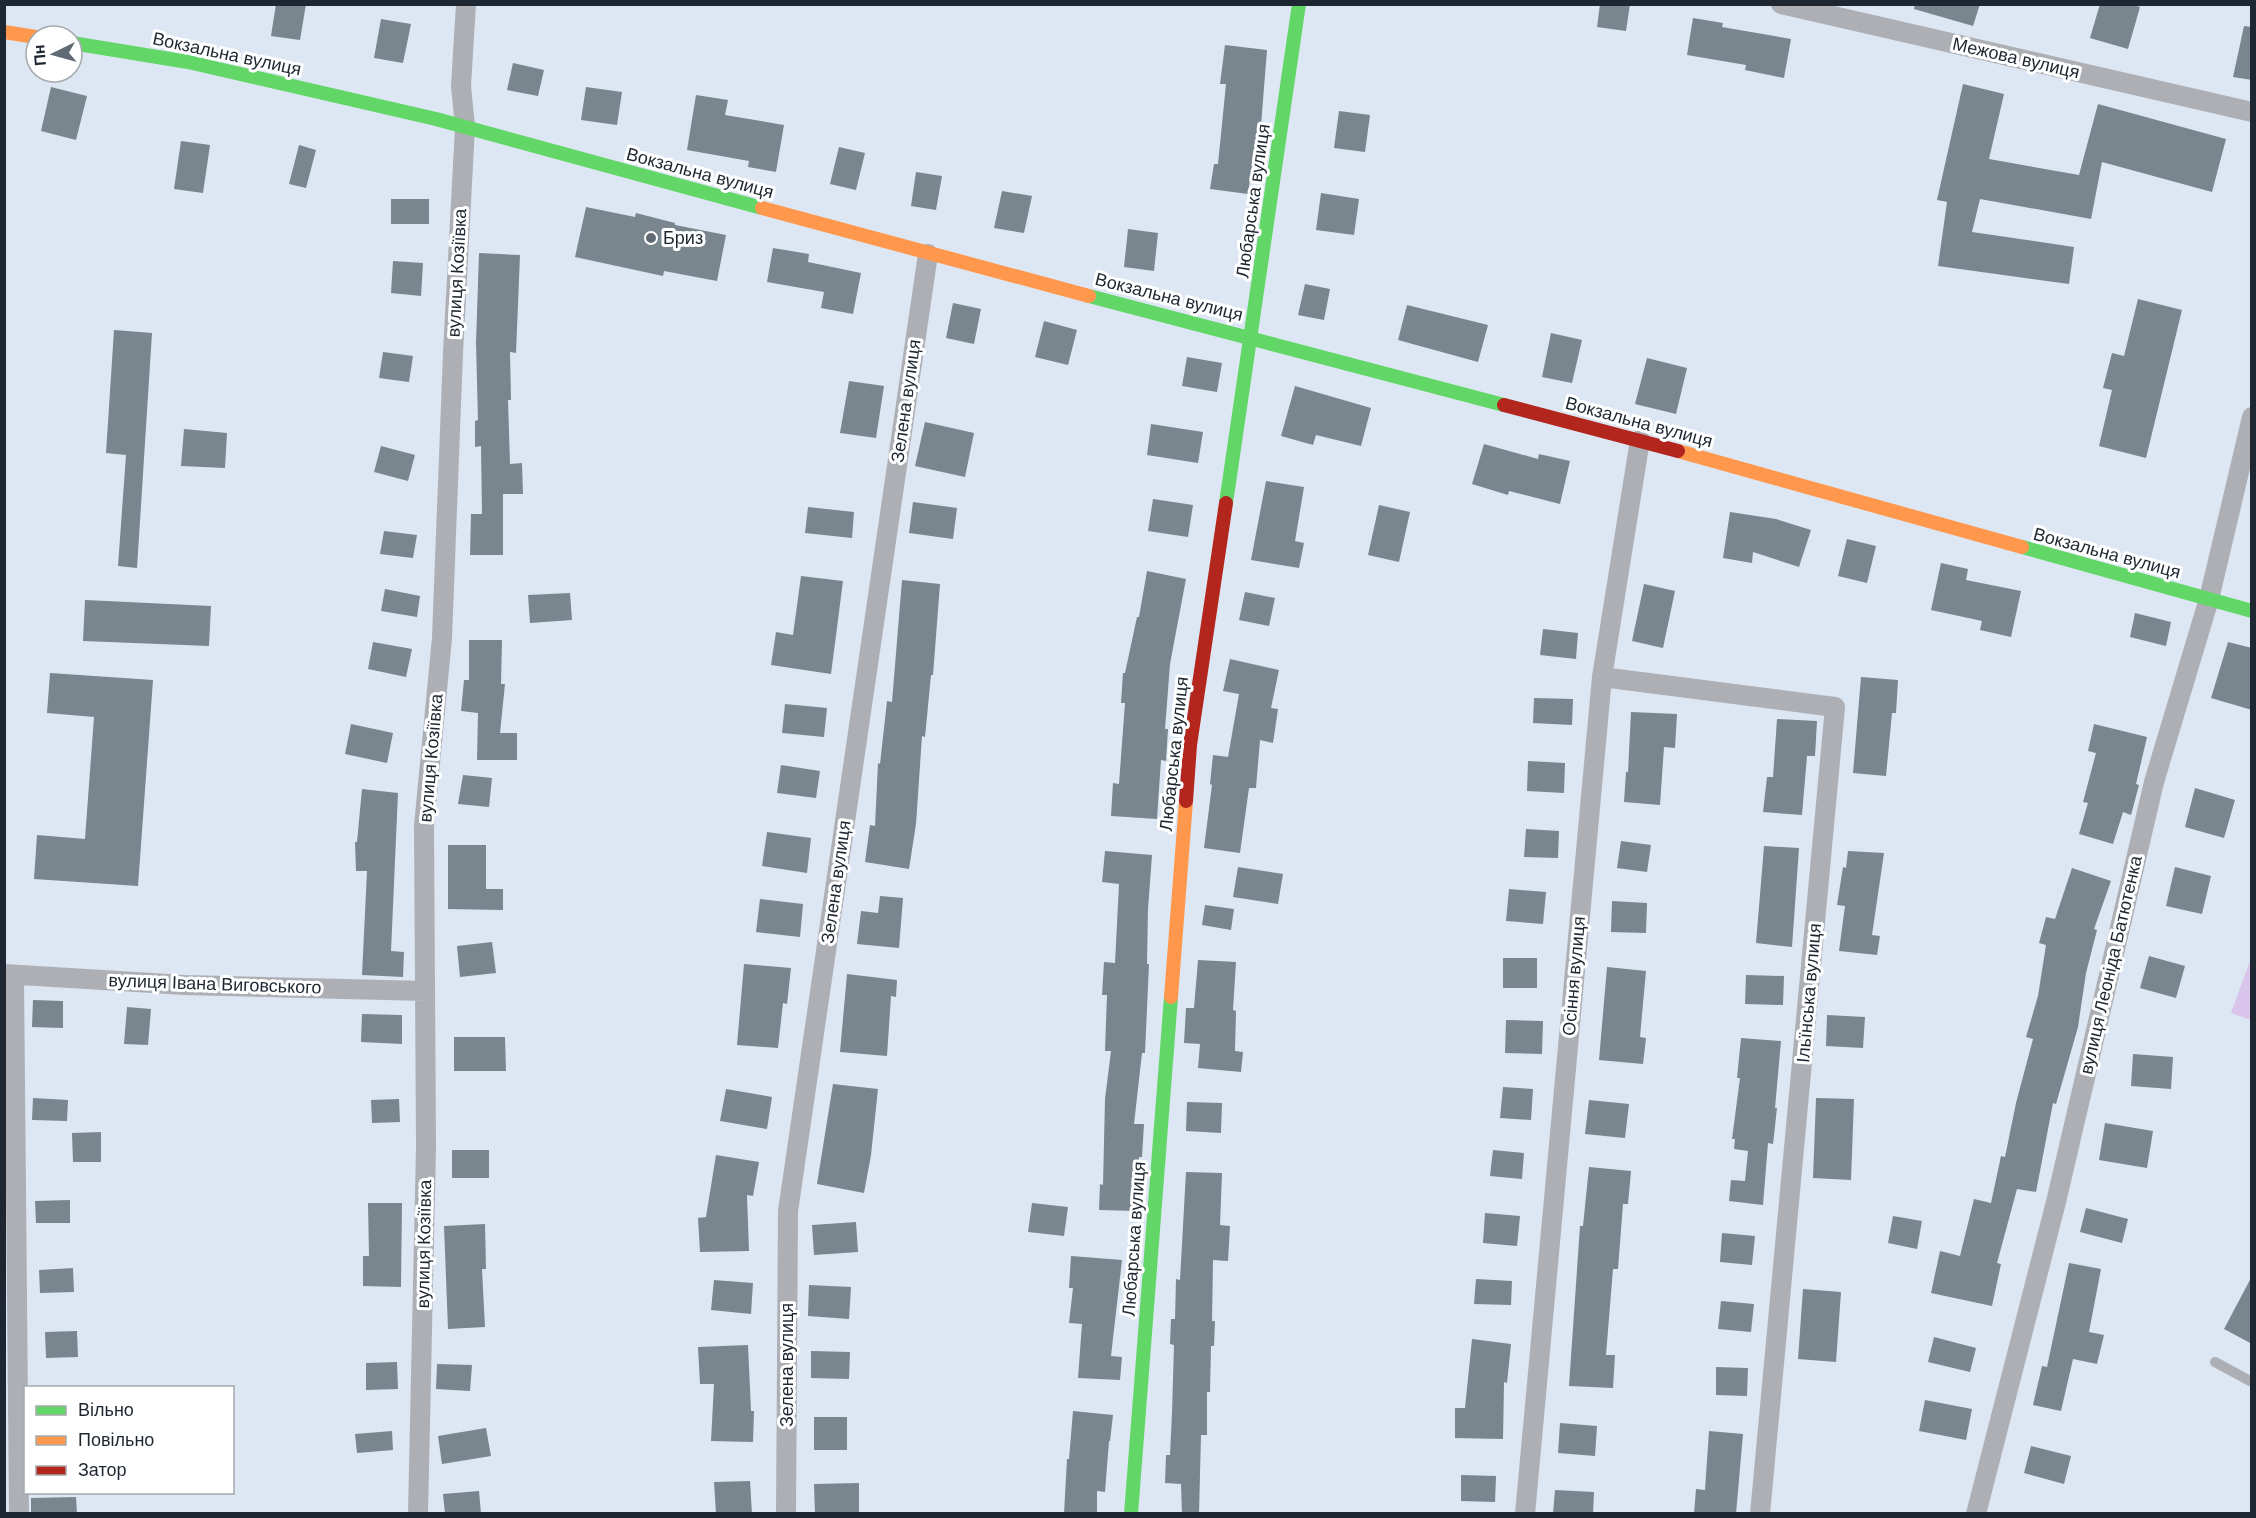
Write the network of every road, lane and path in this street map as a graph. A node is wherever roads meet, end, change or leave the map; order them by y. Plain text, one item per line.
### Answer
1 (466, 4) edge
2 (1299, 4) edge
3 (1781, 4) edge
4 (4, 32) edge
5 (24, 35) edge
6 (84, 45) edge
7 (2252, 112) edge
8 (465, 127) junction
9 (928, 254) junction
10 (1251, 337) junction
11 (2252, 417) edge
12 (1640, 440) junction
13 (2209, 599) junction
14 (2252, 611) edge
15 (1602, 677) junction
16 (9, 975) edge
17 (425, 991) junction
18 (11, 1266) edge
19 (2215, 1362) dead end
20 (2252, 1382) edge
21 (19, 1514) edge
22 (418, 1514) edge
23 (786, 1514) edge
24 (1131, 1514) edge
25 (1525, 1514) edge
26 (1760, 1514) edge
27 (1976, 1514) edge

1 - 8 street, вулиця Козіївка
2 - 10 main road, Любарська вулиця
3 - 7 street, Межова вулиця
4 - 5 main road
6 - 8 main road, Вокзальна вулиця
8 - 9 main road, Вокзальна вулиця
8 - 17 street, вулиця Козіївка
9 - 10 main road, Вокзальна вулиця
9 - 23 street, Зелена вулиця
10 - 12 main road, Вокзальна вулиця
10 - 24 main road, Любарська вулиця
11 - 13 street, вулиця Леоніда Батютенка
12 - 13 main road, Вокзальна вулиця
12 - 15 street, Осіння вулиця
13 - 14 main road, Вокзальна вулиця
13 - 27 street, вулиця Леоніда Батютенка
15 - 25 street, Осіння вулиця
15 - 26 street, Ільїнська вулиця
16 - 17 street, вулиця Івана Виговського
16 - 18 street
17 - 22 street, вулиця Козіївка
18 - 21 street
19 - 20 lane

